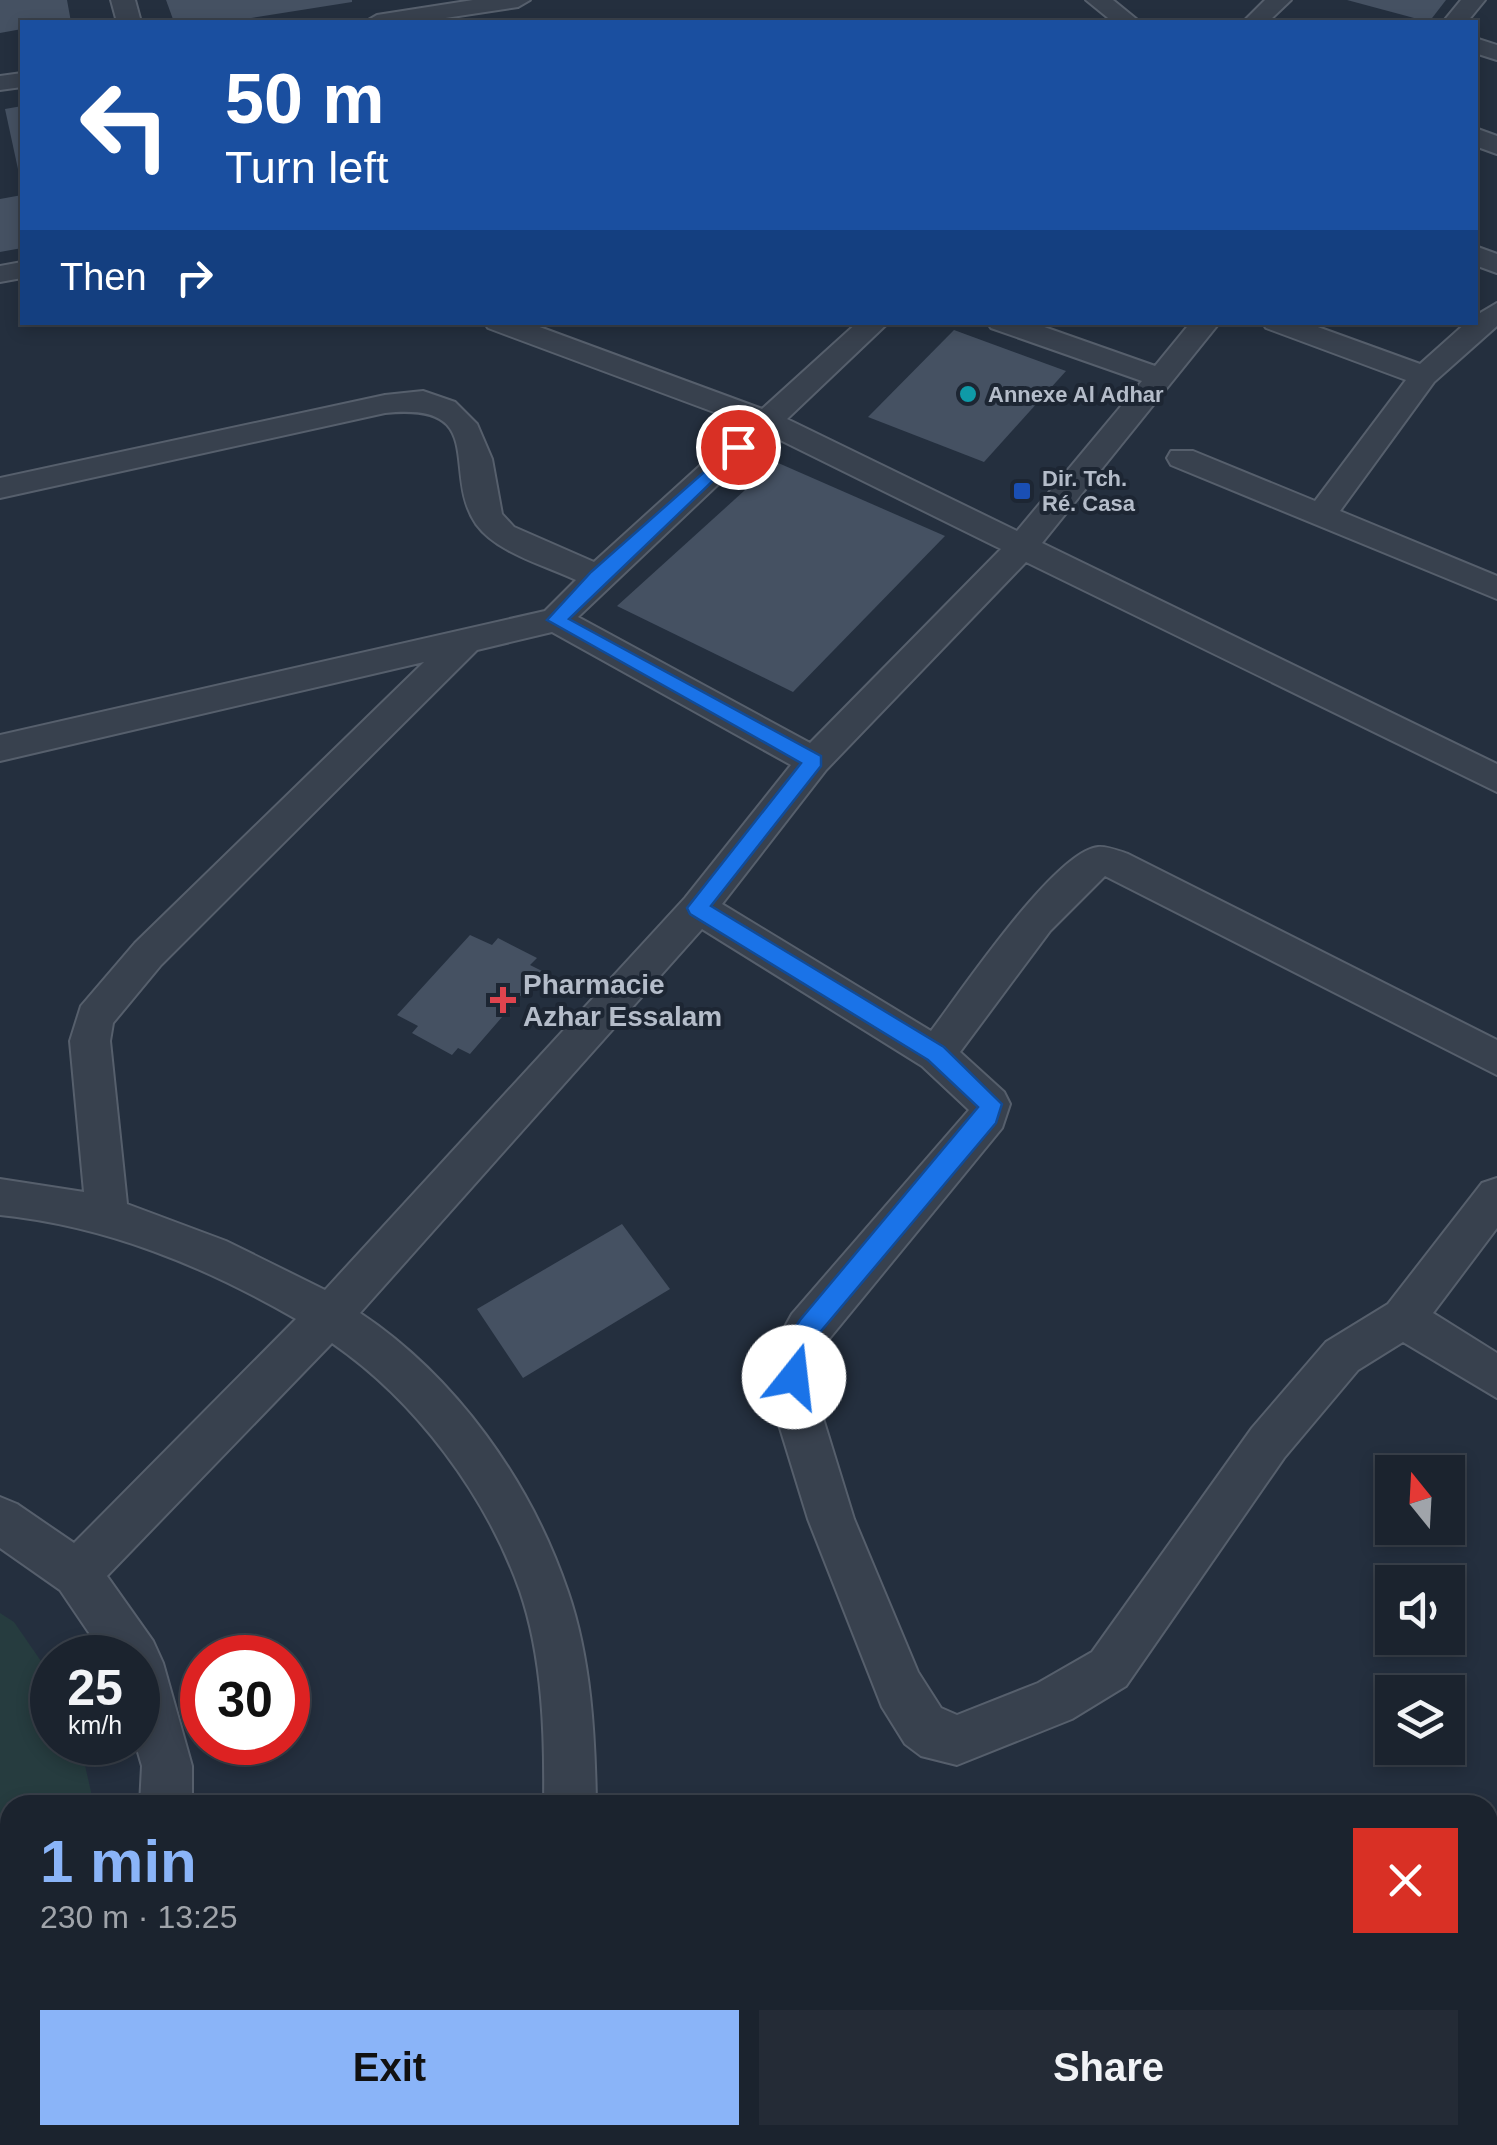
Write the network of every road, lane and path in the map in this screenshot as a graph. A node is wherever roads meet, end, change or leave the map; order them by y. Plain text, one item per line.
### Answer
1 (515, 0) edge
2 (1098, 0) edge
3 (1280, 0) edge
4 (1473, 0) edge
5 (390, 20) edge
6 (1125, 20) edge
7 (1258, 20) edge
8 (1457, 20) edge
9 (1497, 311) edge
10 (506, 325) edge
11 (872, 325) edge
12 (1010, 325) edge
13 (1204, 325) edge
14 (1284, 325) edge
15 (1424, 376) junction
16 (1162, 378) junction
17 (766, 422) junction
18 (1182, 458) dead end
19 (0, 488) edge
20 (1322, 514) junction
21 (1021, 548) junction
22 (598, 577) junction
23 (1497, 588) edge
24 (556, 620) junction
25 (466, 641) junction
26 (0, 748) edge
27 (814, 761) junction
28 (1497, 778) edge
29 (698, 908) junction
30 (936, 1054) junction
31 (1497, 1059) edge
32 (1497, 1196) edge
33 (0, 1198) edge
34 (107, 1216) junction
35 (330, 1315) junction
36 (1403, 1318) junction
37 (1497, 1377) edge
38 (0, 1520) edge
39 (77, 1573) junction
40 (120, 1635) edge
41 (160, 1744) edge
42 (166, 1795) edge
43 (570, 1795) edge

1 - 5 street
2 - 6 street
3 - 7 street
4 - 8 street
9 - 15 street
10 - 17 street
11 - 17 street
12 - 16 street
13 - 16 street
14 - 15 street
15 - 20 street
16 - 21 street
17 - 21 street
17 - 22 street
18 - 20 street
19 - 22 street
20 - 23 street
21 - 27 street
21 - 28 street
22 - 24 street
24 - 25 street
24 - 27 street
25 - 26 street
25 - 34 street
27 - 29 street
29 - 30 street
29 - 35 street
30 - 31 street
30 - 36 street
32 - 36 street
33 - 34 street
34 - 35 street
35 - 39 street
35 - 43 street
36 - 37 street
38 - 39 street
39 - 40 street
41 - 42 street

